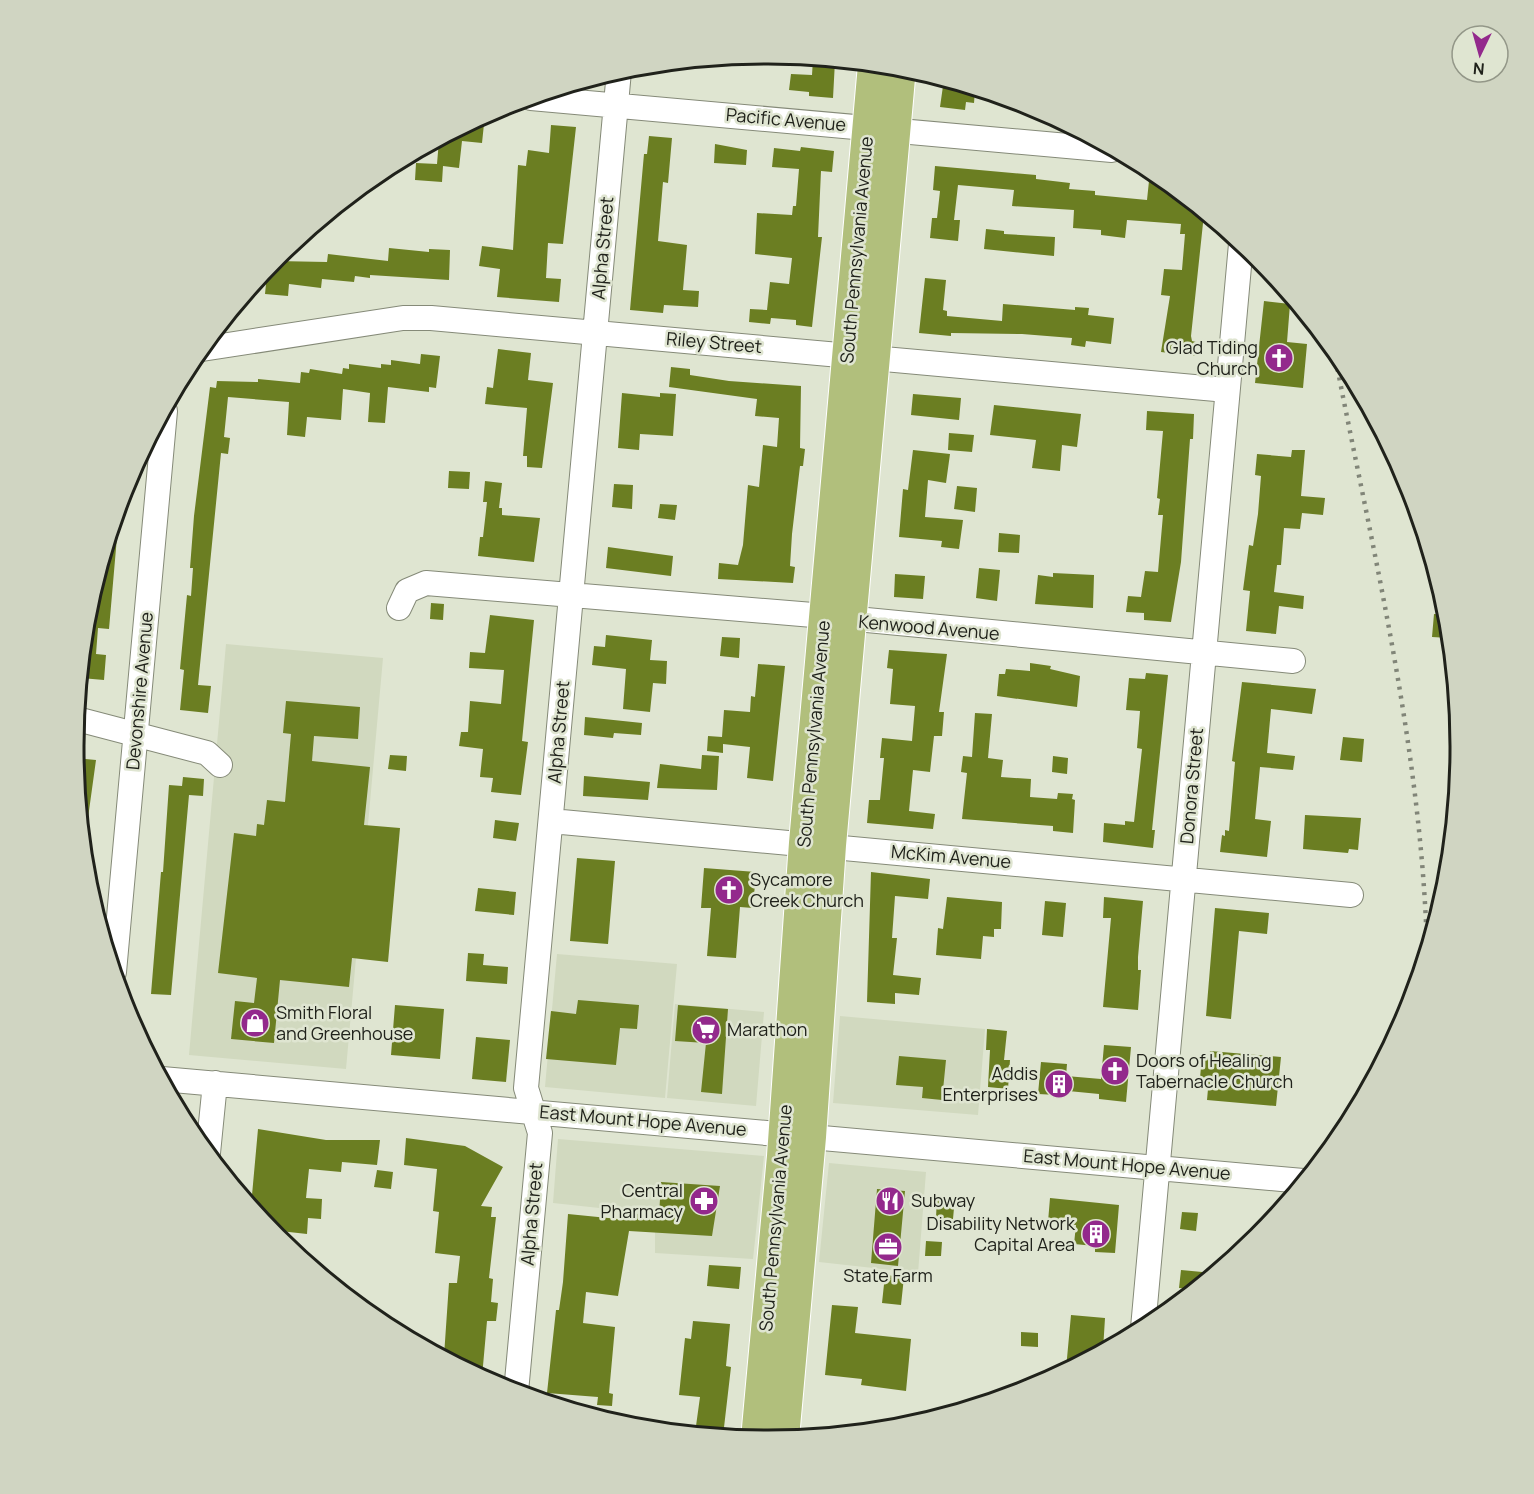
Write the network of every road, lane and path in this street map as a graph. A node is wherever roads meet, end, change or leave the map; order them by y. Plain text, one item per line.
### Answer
1 (874, 73) edge
2 (898, 78) edge
3 (618, 82) edge
4 (551, 100) edge
5 (616, 106) junction
6 (881, 128) junction
7 (1094, 148) edge
8 (1240, 255) edge
9 (595, 333) junction
10 (215, 347) edge
11 (861, 356) junction
12 (1227, 390) junction
13 (163, 429) edge
14 (571, 596) junction
15 (399, 609) dead end
16 (839, 618) junction
17 (1204, 653) junction
18 (1293, 661) dead end
19 (85, 721) edge
20 (136, 736) junction
21 (220, 765) dead end
22 (551, 821) junction
23 (817, 844) junction
24 (1184, 879) junction
25 (1351, 895) dead end
26 (116, 950) edge
27 (172, 1080) edge
28 (215, 1083) junction
29 (533, 1111) junction
30 (797, 1136) junction
31 (209, 1139) edge
32 (1157, 1168) junction
33 (1293, 1180) edge
34 (1144, 1315) edge
35 (517, 1382) edge
36 (784, 1429) edge
37 (757, 1430) edge

1 - 6 main road, South Pennsylvania Avenue
2 - 6 main road, South Pennsylvania Avenue
3 - 5 street, Alpha Street
4 - 5 street, Pacific Avenue
5 - 6 street, Pacific Avenue
5 - 9 street, Alpha Street
6 - 7 street, Pacific Avenue
6 - 11 main road, South Pennsylvania Avenue
8 - 12 street, Donora Street
9 - 10 street, Riley Street
9 - 11 street, Riley Street
9 - 14 street, Alpha Street
11 - 12 street, Riley Street
11 - 16 main road, South Pennsylvania Avenue
12 - 17 street, Donora Street
13 - 20 street, Devonshire Avenue
14 - 15 street, Kenwood Avenue
14 - 16 street, Kenwood Avenue
14 - 22 street, Alpha Street
16 - 17 street, Kenwood Avenue
16 - 23 main road, South Pennsylvania Avenue
17 - 18 street, Kenwood Avenue
17 - 24 street, Donora Street
19 - 20 street
20 - 21 street
20 - 26 street, Devonshire Avenue
22 - 23 street, McKim Avenue
22 - 29 street, Alpha Street
23 - 24 street, McKim Avenue
23 - 30 main road, South Pennsylvania Avenue
24 - 25 street, McKim Avenue
24 - 32 street, Donora Street
27 - 28 street, East Mount Hope Avenue
28 - 29 street, East Mount Hope Avenue
28 - 31 street
29 - 30 street, East Mount Hope Avenue
29 - 35 street, Alpha Street
30 - 32 street, East Mount Hope Avenue
30 - 36 main road, South Pennsylvania Avenue
30 - 37 main road, South Pennsylvania Avenue
32 - 33 street, East Mount Hope Avenue
32 - 34 street, Donora Street

